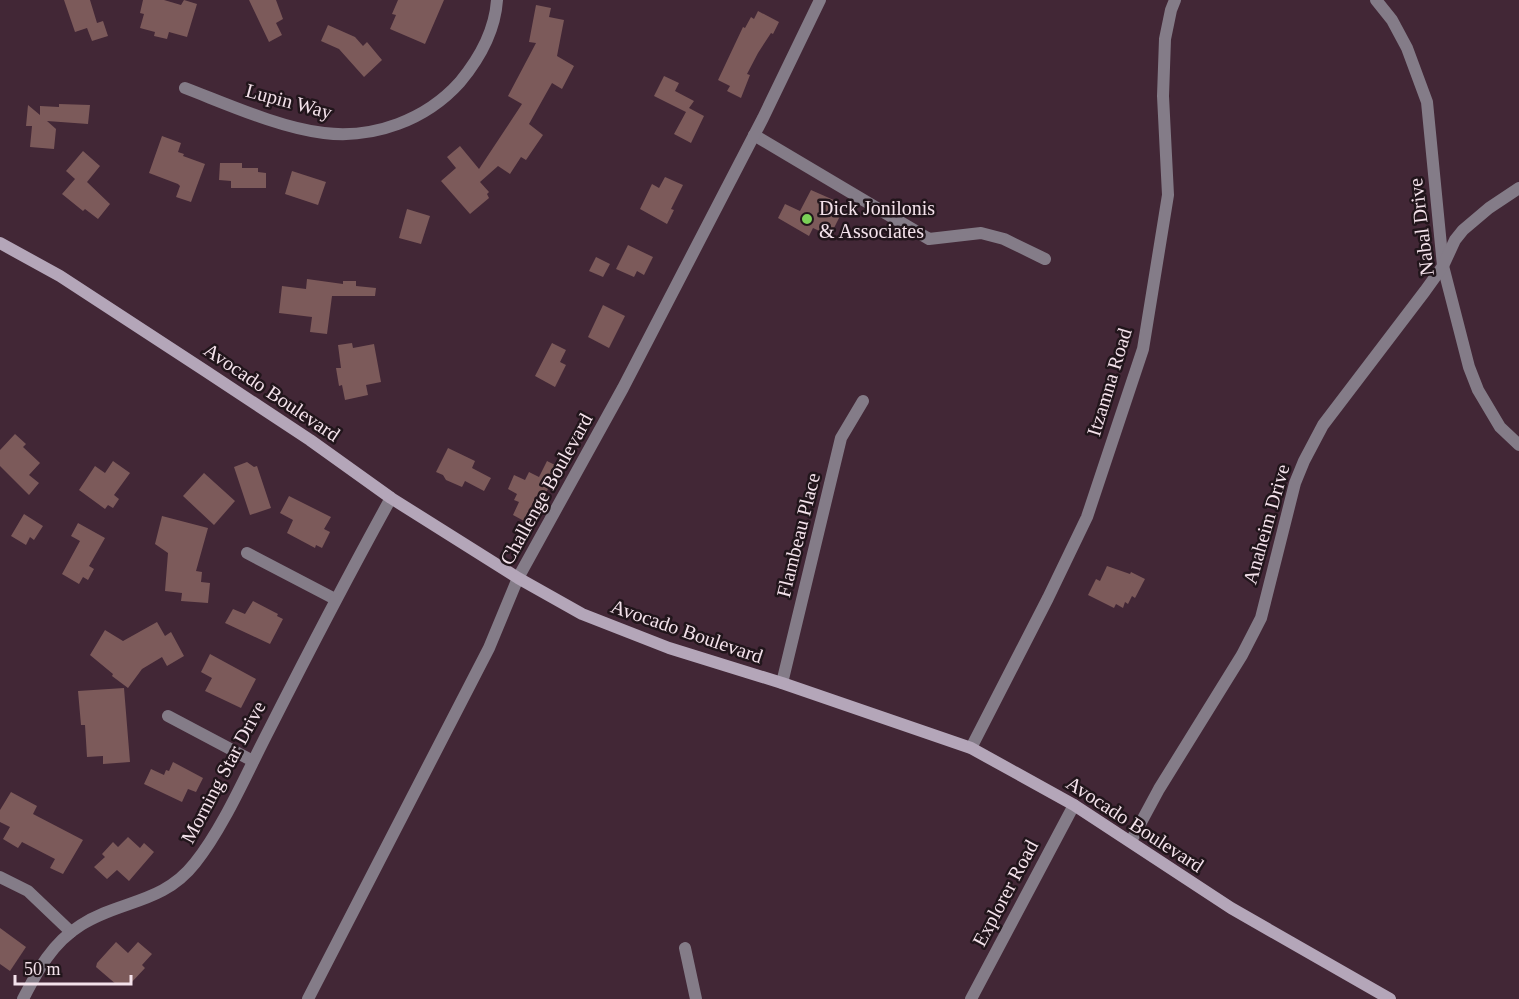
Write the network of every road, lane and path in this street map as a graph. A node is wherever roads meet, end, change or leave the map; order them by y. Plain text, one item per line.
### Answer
1 (497, 0) edge
2 (820, 0) edge
3 (1175, 0) edge
4 (1376, 0) edge
5 (185, 88) dead end
6 (754, 135) junction
7 (1519, 188) edge
8 (0, 243) edge
9 (1045, 259) dead end
10 (1443, 266) junction
11 (864, 400) dead end
12 (1519, 445) edge
13 (391, 498) junction
14 (247, 553) dead end
15 (519, 578) junction
16 (335, 599) junction
17 (782, 683) junction
18 (168, 716) dead end
19 (971, 748) junction
20 (253, 761) junction
21 (1074, 805) junction
22 (1131, 841) junction
23 (0, 877) edge
24 (71, 932) junction
25 (685, 948) dead end
26 (23, 999) edge
27 (308, 999) edge
28 (696, 999) edge
29 (971, 999) edge
30 (1390, 999) edge

1 - 5 street, Lupin Way
2 - 6 street, Challenge Boulevard
3 - 19 street, Itzamna Road
4 - 10 street, Nabal Drive
6 - 9 street
6 - 15 street, Challenge Boulevard
7 - 10 street, Anaheim Drive
8 - 13 main road, Avocado Boulevard
10 - 12 street, Nabal Drive
10 - 22 street, Anaheim Drive
11 - 17 street, Flambeau Place
13 - 15 main road, Avocado Boulevard
13 - 16 street, Morning Star Drive
14 - 16 street
15 - 17 main road, Avocado Boulevard
15 - 27 street, Challenge Boulevard
16 - 20 street, Morning Star Drive
17 - 19 main road, Avocado Boulevard
18 - 20 street
19 - 21 main road, Avocado Boulevard
20 - 24 street, Morning Star Drive
21 - 22 main road, Avocado Boulevard
21 - 29 street, Explorer Road
22 - 30 main road, Avocado Boulevard
23 - 24 street
24 - 26 street, Morning Star Drive
25 - 28 street

